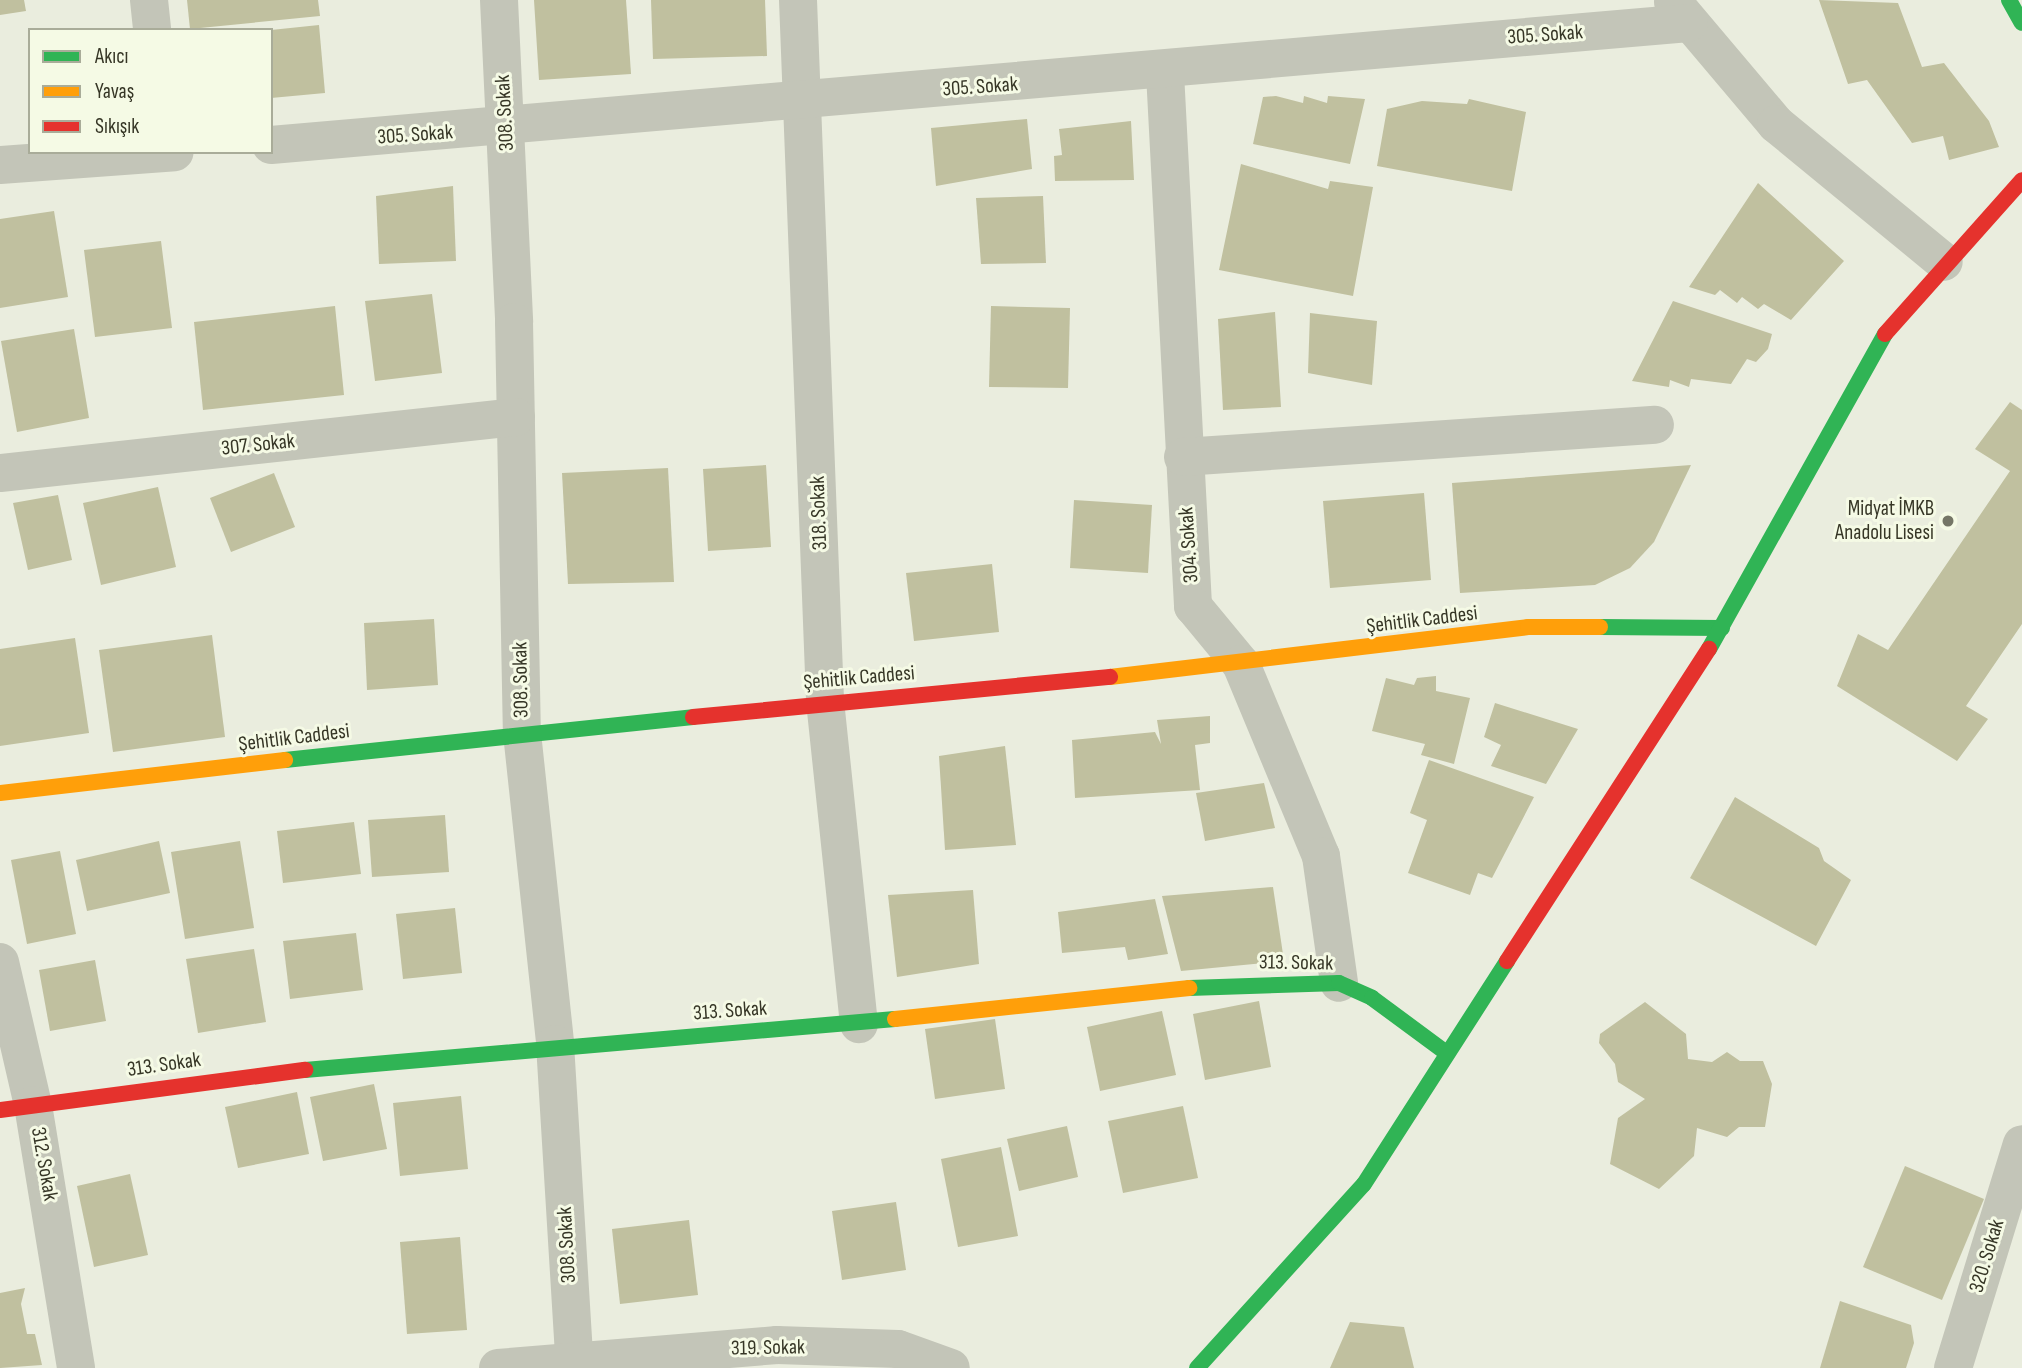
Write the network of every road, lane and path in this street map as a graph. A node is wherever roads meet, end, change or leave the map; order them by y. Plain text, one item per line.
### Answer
1 (149, 0) edge
2 (499, 0) edge
3 (798, 0) edge
4 (2009, 0) edge
5 (1680, 12) edge
6 (2022, 23) edge
7 (152, 28) edge
8 (1165, 73) junction
9 (803, 101) junction
10 (506, 129) junction
11 (273, 145) edge
12 (150, 154) edge
13 (0, 165) edge
14 (2022, 180) edge
15 (1944, 262) junction
16 (516, 417) junction
17 (1656, 425) dead end
18 (1183, 457) junction
19 (0, 473) edge
20 (1722, 628) junction
21 (1241, 664) junction
22 (825, 701) junction
23 (522, 733) junction
24 (0, 793) edge
25 (0, 962) edge
26 (1339, 983) junction
27 (859, 1024) junction
28 (555, 1044) junction
29 (1444, 1051) junction
30 (17, 1107) edge
31 (2019, 1166) edge
32 (574, 1358) junction
33 (76, 1368) edge
34 (498, 1368) edge
35 (951, 1368) edge
36 (1197, 1368) edge
37 (1953, 1368) edge

1 - 7 street
2 - 10 street, 308. Sokak
3 - 9 street, 318. Sokak
4 - 6 street
5 - 8 street, 305. Sokak
5 - 15 street
8 - 9 street, 305. Sokak
8 - 18 street, 304. Sokak
9 - 10 street, 305. Sokak
9 - 22 street, 318. Sokak
10 - 11 street, 305. Sokak
10 - 16 street, 308. Sokak
12 - 13 street
14 - 15 street
15 - 20 street
16 - 19 street, 307. Sokak
16 - 23 street, 308. Sokak
17 - 18 street
18 - 21 street, 304. Sokak
20 - 21 street, Şehitlik Caddesi
20 - 29 street
21 - 22 street, Şehitlik Caddesi
21 - 26 street, 304. Sokak
22 - 23 street, Şehitlik Caddesi
22 - 27 street, 318. Sokak
23 - 24 street, Şehitlik Caddesi
23 - 28 street, 308. Sokak
25 - 30 street, 312. Sokak
26 - 27 street, 313. Sokak
26 - 29 street, 313. Sokak
27 - 28 street, 313. Sokak
28 - 30 street, 313. Sokak
28 - 32 street, 308. Sokak
29 - 36 street
30 - 33 street, 312. Sokak
31 - 37 street, 320. Sokak
32 - 34 street, 319. Sokak
32 - 35 street, 319. Sokak

